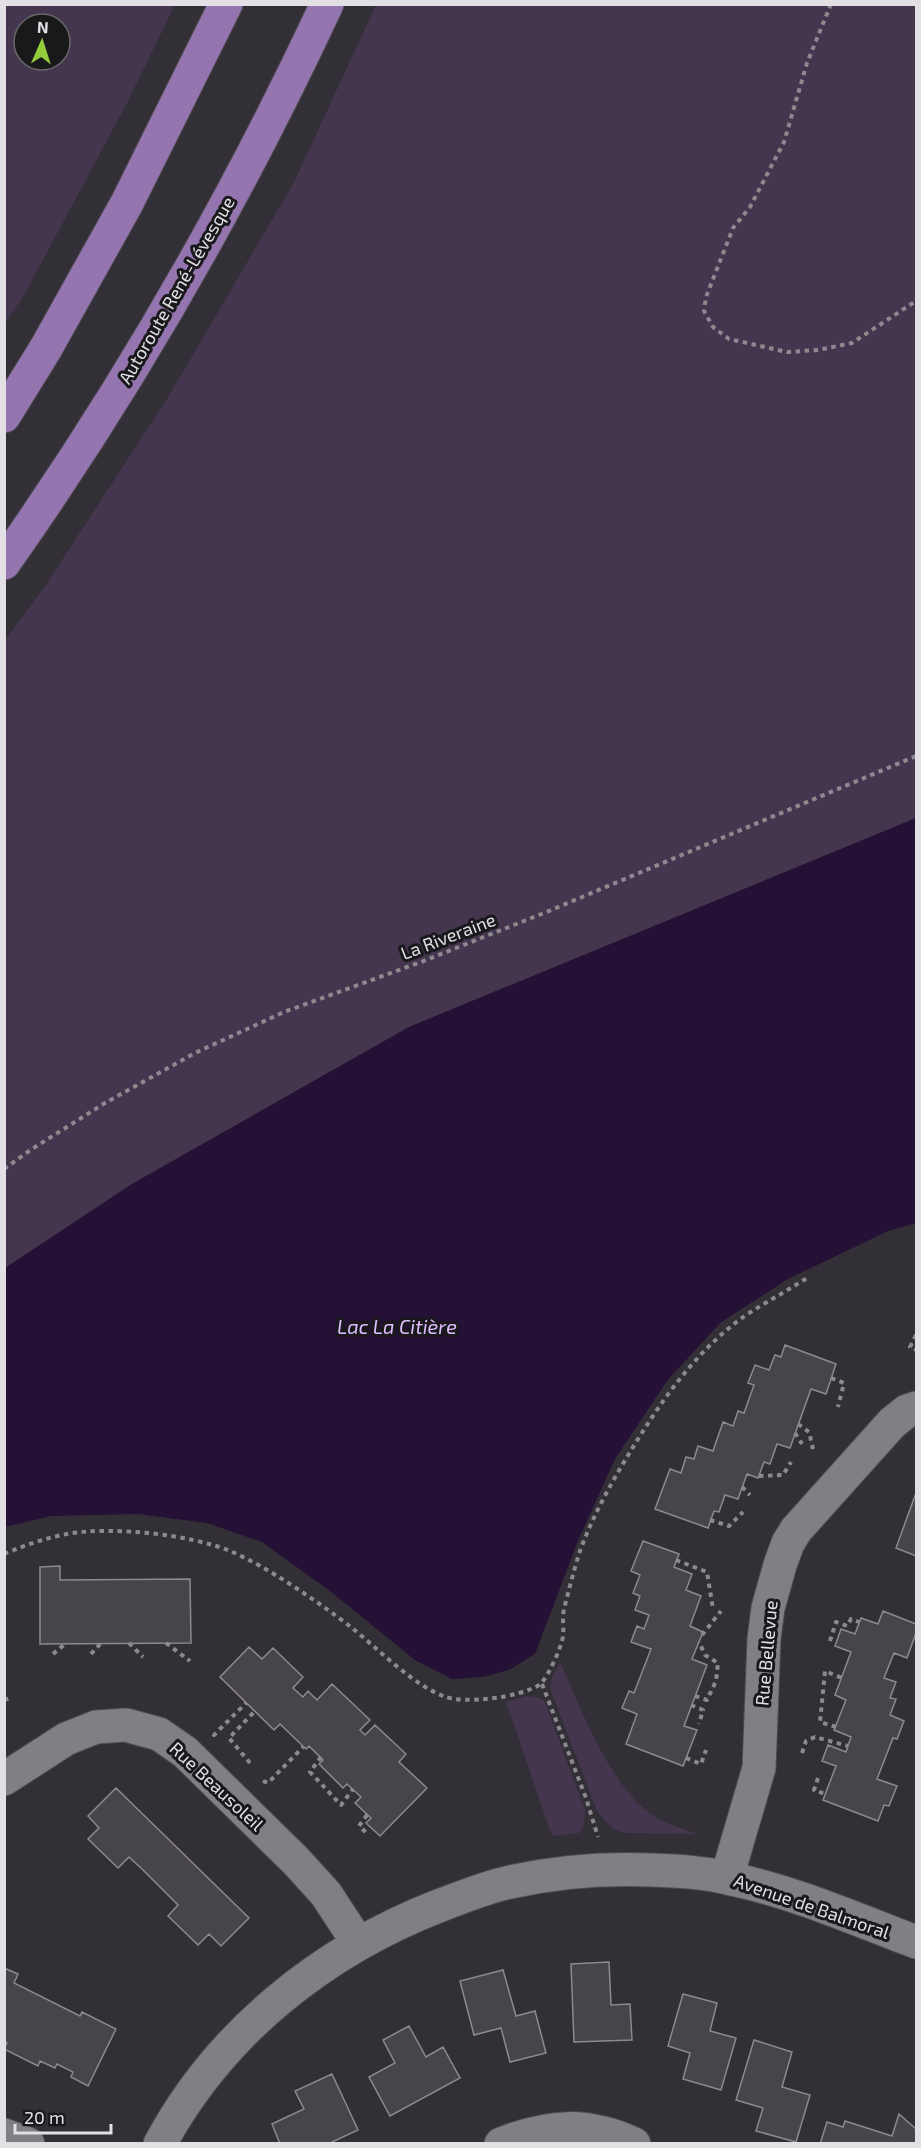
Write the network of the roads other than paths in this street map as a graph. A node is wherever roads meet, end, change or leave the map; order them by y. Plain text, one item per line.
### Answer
1 (226, 4) edge
2 (327, 4) edge
3 (4, 416) edge
4 (4, 563) edge
5 (916, 1407) edge
6 (4, 1779) edge
7 (727, 1878) junction
8 (916, 1942) edge
9 (358, 1943) junction
10 (4, 2135) edge
11 (28, 2144) edge
12 (160, 2144) edge
13 (501, 2144) edge
14 (634, 2144) edge

1 - 3 highway
2 - 4 highway, Autoroute René-Lévesque
5 - 7 street, Rue Bellevue
6 - 9 street, Rue Beausoleil
7 - 8 street, Avenue de Balmoral
7 - 9 street, Avenue de Balmoral
9 - 12 street, Avenue de Balmoral
10 - 11 street
13 - 14 street

